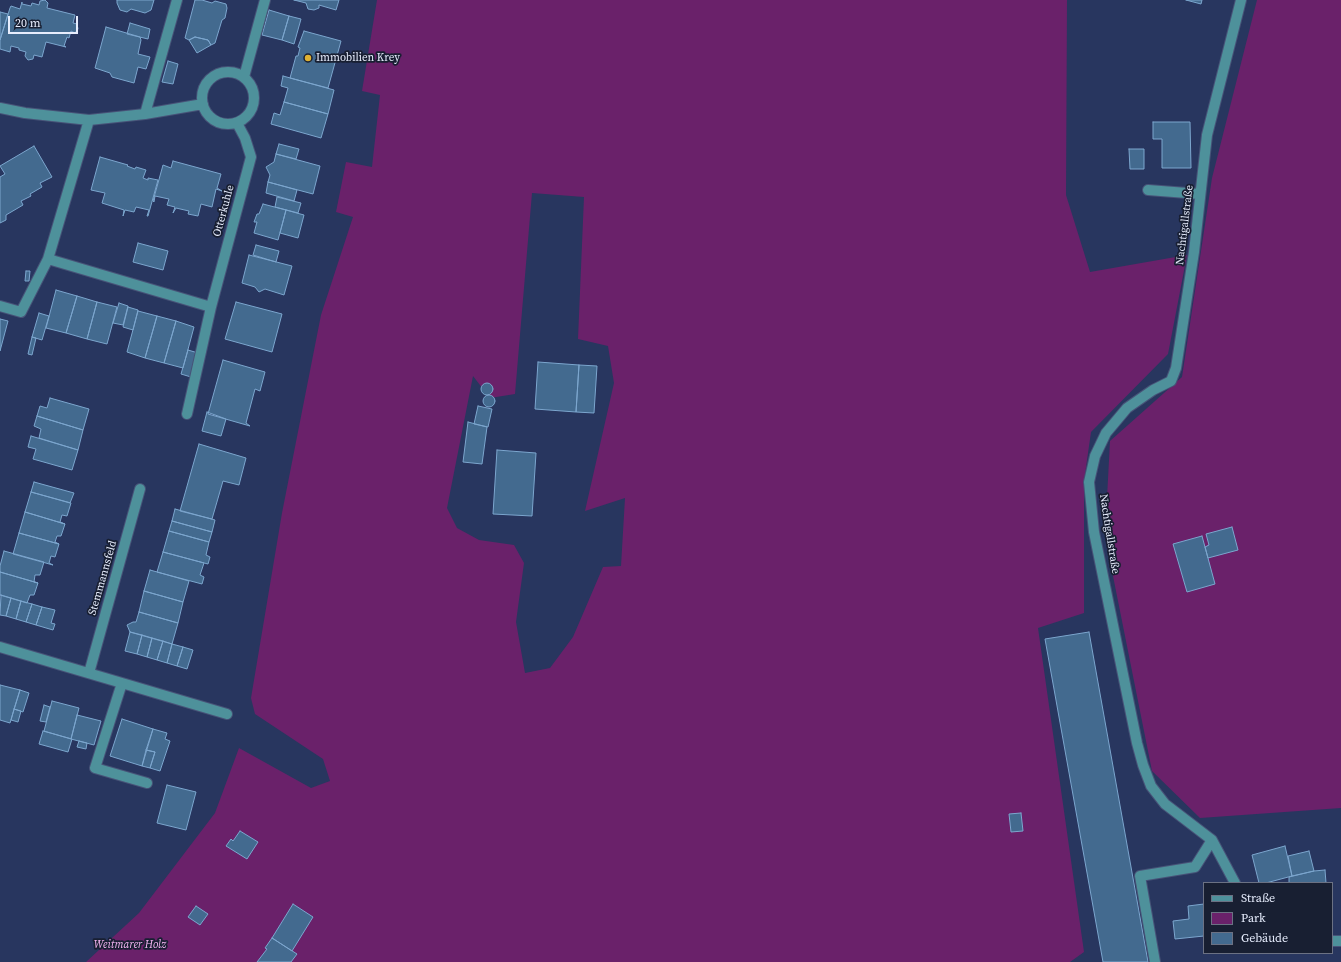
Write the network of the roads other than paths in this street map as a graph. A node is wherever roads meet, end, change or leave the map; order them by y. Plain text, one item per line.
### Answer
1 (177, 0) edge
2 (265, 0) edge
3 (1241, 0) edge
4 (244, 77) junction
5 (202, 104) junction
6 (0, 108) edge
7 (145, 114) junction
8 (89, 120) junction
9 (237, 122) junction
10 (1148, 190) dead end
11 (1200, 194) junction
12 (48, 259) junction
13 (0, 306) edge
14 (211, 307) junction
15 (187, 414) dead end
16 (140, 489) dead end
17 (0, 647) edge
18 (88, 673) junction
19 (122, 683) junction
20 (227, 714) dead end
21 (147, 783) dead end
22 (1212, 840) junction
23 (1235, 882) edge
24 (1155, 962) edge

1 - 7 street
2 - 4 street
3 - 11 street, Nachtigallstraße
4 - 5 street
4 - 9 street
5 - 7 street
5 - 9 street
6 - 8 street
7 - 8 street
8 - 12 street
9 - 14 street, Otterkuhle
10 - 11 street
11 - 22 street, Nachtigallstraße
12 - 13 street
12 - 14 street
14 - 15 street, Otterkuhle
16 - 18 street, Stemmannsfeld
17 - 18 street
18 - 19 street
19 - 20 street
19 - 21 street
22 - 23 street, Nachtigallstraße
22 - 24 street

